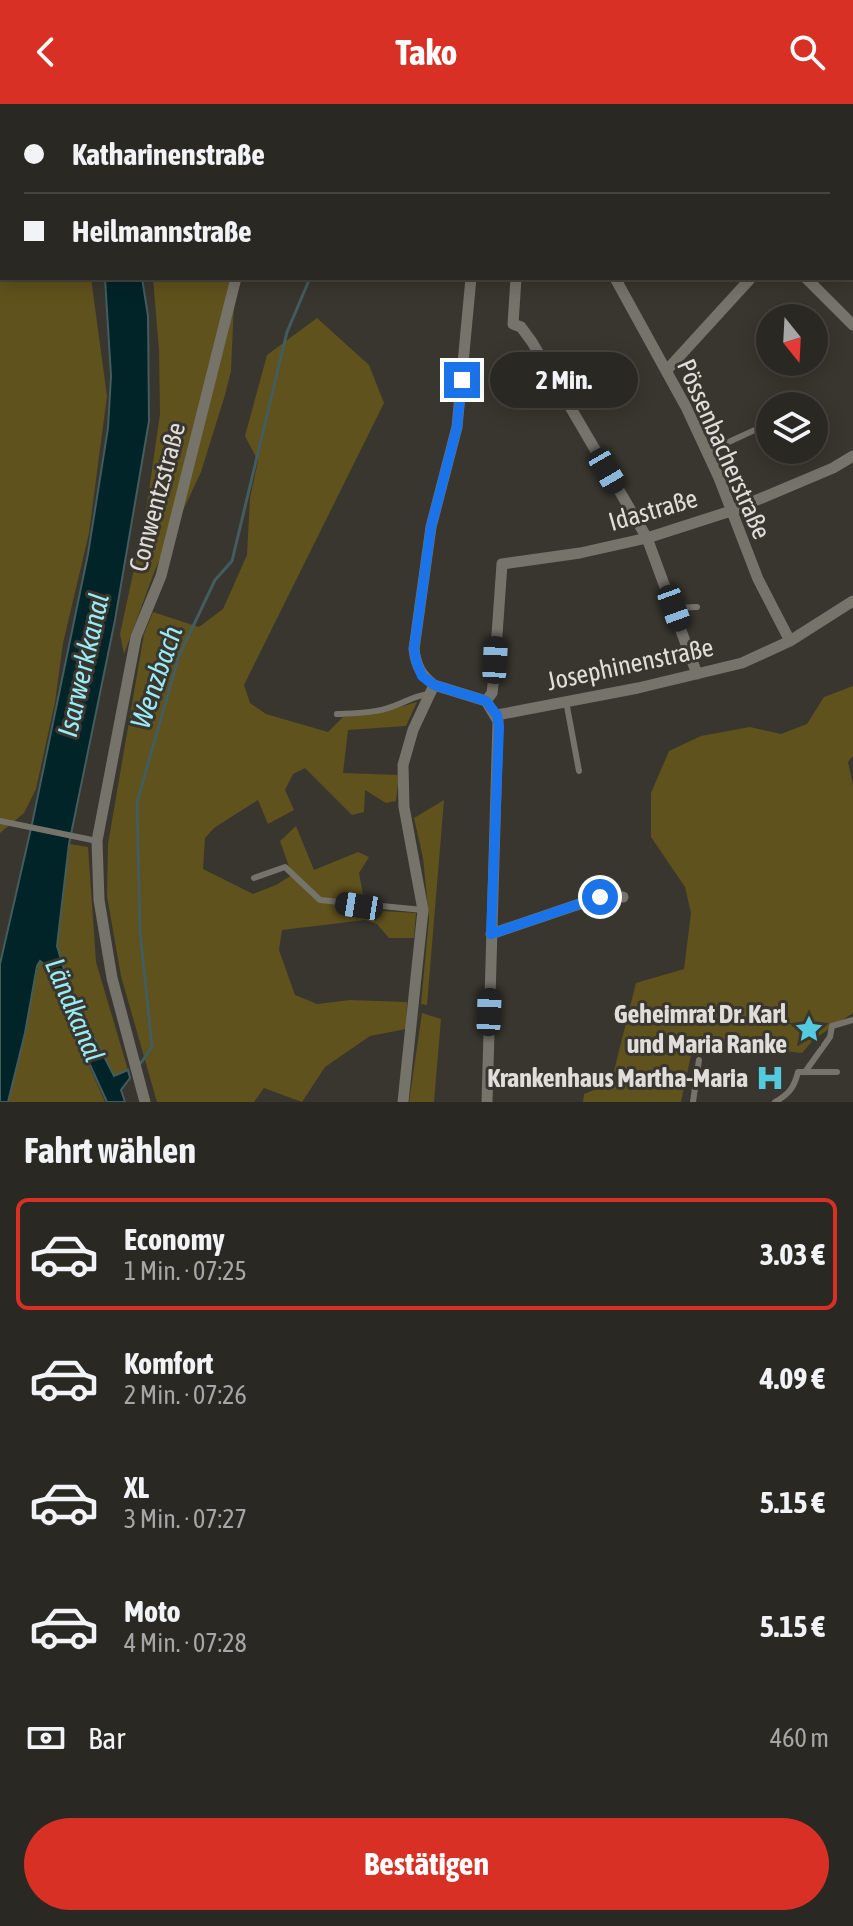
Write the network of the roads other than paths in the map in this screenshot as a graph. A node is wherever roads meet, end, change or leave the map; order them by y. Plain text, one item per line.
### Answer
1 (235, 280) edge
2 (471, 280) edge
3 (516, 280) edge
4 (616, 280) edge
5 (749, 280) edge
6 (808, 280) edge
7 (853, 325) edge
8 (666, 371) junction
9 (756, 429) edge
10 (707, 452) junction
11 (853, 456) edge
12 (731, 511) junction
13 (647, 538) junction
14 (853, 601) edge
15 (697, 607) dead end
16 (674, 608) junction
17 (790, 641) junction
18 (697, 674) junction
19 (433, 690) junction
20 (486, 701) junction
21 (566, 701) junction
22 (337, 714) dead end
23 (497, 715) junction
24 (579, 771) dead end
25 (0, 821) edge
26 (97, 841) junction
27 (254, 878) dead end
28 (623, 897) dead end
29 (423, 910) junction
30 (491, 934) junction
31 (853, 1020) edge
32 (699, 1060) dead end
33 (805, 1072) junction
34 (837, 1072) dead end
35 (145, 1102) edge
36 (403, 1102) edge
37 (487, 1102) edge
38 (693, 1102) edge
39 (775, 1102) edge

1 - 26 street, Conwentzstraße
2 - 19 street
3 - 13 street
4 - 8 street, Pössenbacherstraße
5 - 8 street
6 - 7 street
8 - 10 street, Pössenbacherstraße
9 - 10 lane
10 - 12 street, Pössenbacherstraße
11 - 12 street, Idastraße
12 - 13 street, Idastraße
12 - 17 street, Pössenbacherstraße
13 - 16 street
13 - 20 street, Idastraße
14 - 17 street, Josephinenstraße
15 - 16 lane
16 - 18 street
17 - 18 street, Josephinenstraße
18 - 21 street, Josephinenstraße
19 - 20 street
19 - 22 lane
19 - 29 street
20 - 23 street
21 - 23 street, Josephinenstraße
21 - 24 lane
23 - 30 street
25 - 26 lane
26 - 35 street, Conwentzstraße
27 - 29 lane
28 - 30 street
29 - 36 street
30 - 37 street
31 - 33 lane
32 - 38 lane
33 - 34 lane
33 - 39 lane

